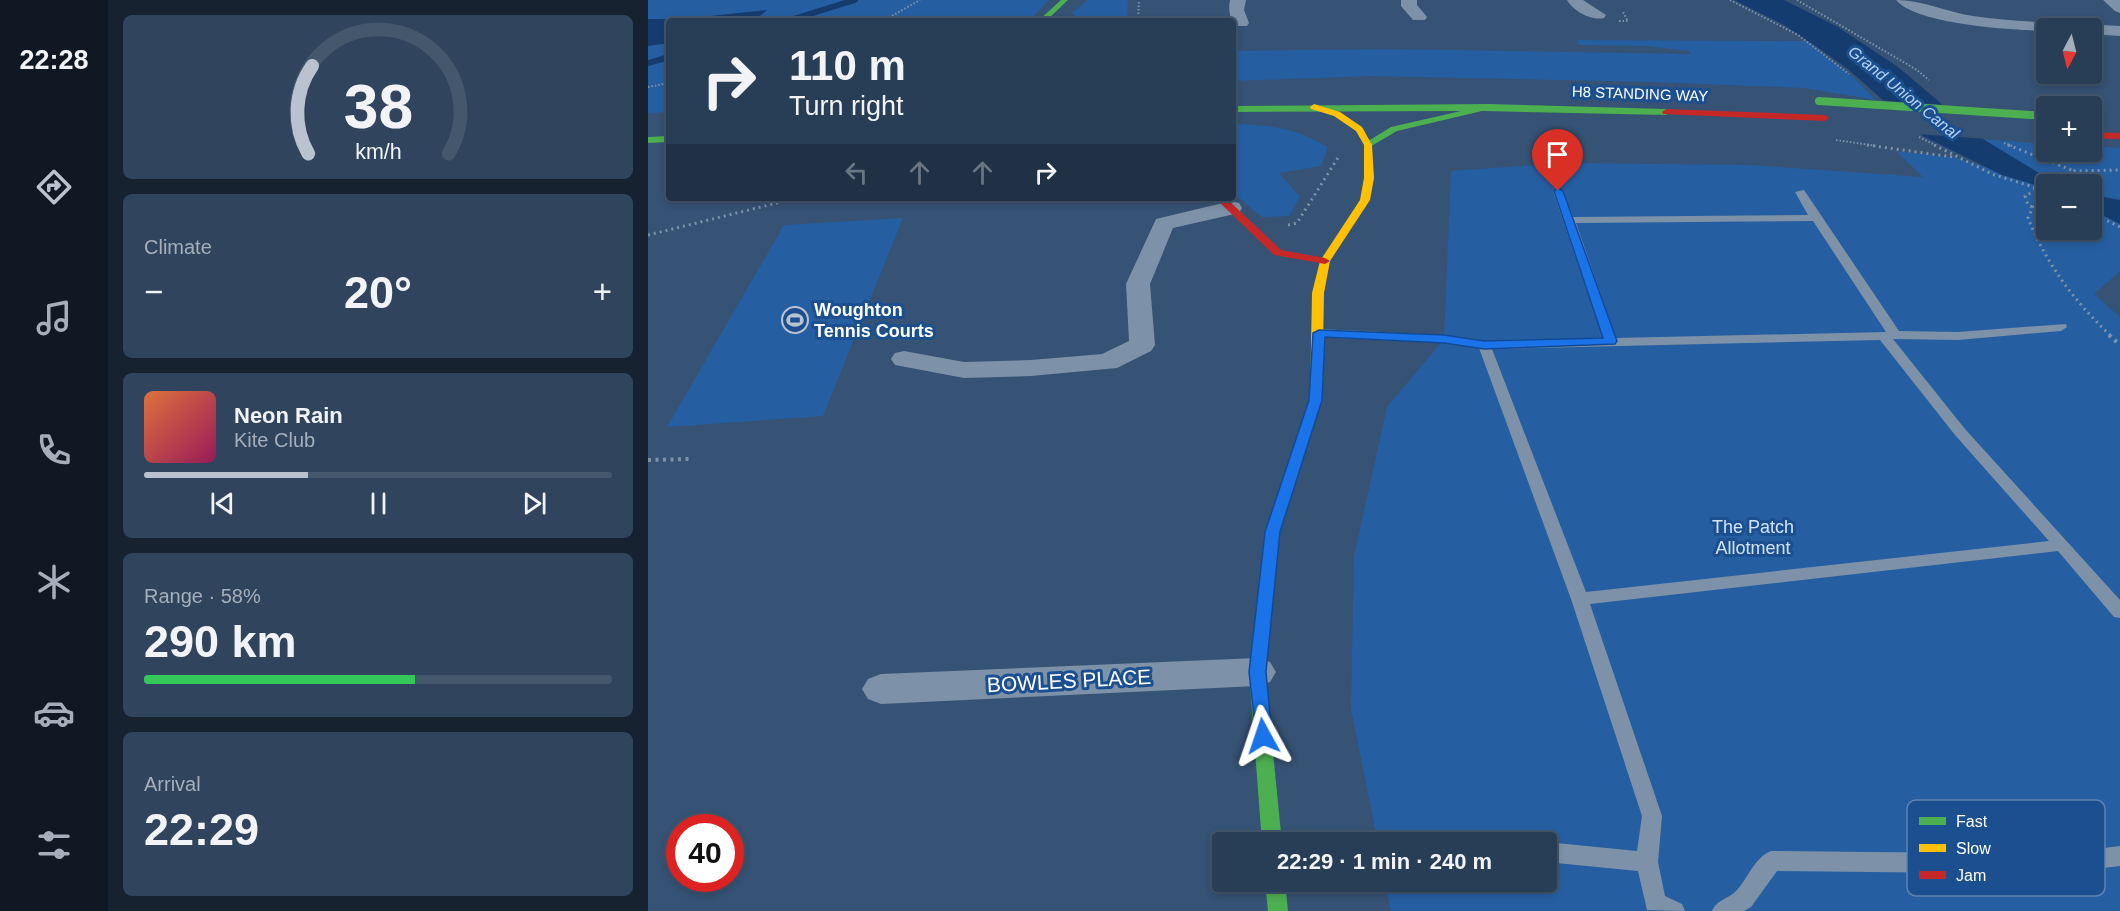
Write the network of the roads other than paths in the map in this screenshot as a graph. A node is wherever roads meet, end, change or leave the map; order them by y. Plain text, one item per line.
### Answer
1 (1065, 0) edge
2 (1238, 0) edge
3 (1409, 0) edge
4 (1575, 0) edge
5 (1904, 0) edge
6 (2111, 0) edge
7 (2120, 8) edge
8 (1598, 15) dead end
9 (1419, 17) dead end
10 (1045, 18) edge
11 (1241, 23) dead end
12 (2036, 25) edge
13 (2102, 30) edge
14 (2120, 31) edge
15 (1814, 101) dead end
16 (1314, 107) junction
17 (1488, 107) junction
18 (1236, 109) edge
19 (2036, 115) edge
20 (1830, 118) dead end
21 (2102, 135) edge
22 (2120, 136) edge
23 (666, 139) edge
24 (648, 140) edge
25 (1368, 145) junction
26 (1558, 191) dead end
27 (1800, 192) dead end
28 (1226, 203) edge
29 (1816, 219) junction
30 (1569, 220) junction
31 (1325, 261) junction
32 (2061, 327) dead end
33 (1319, 333) junction
34 (1889, 336) junction
35 (1611, 341) junction
36 (1484, 345) junction
37 (904, 359) dead end
38 (2062, 545) junction
39 (1580, 599) junction
40 (2120, 612) edge
41 (1257, 672) junction
42 (881, 689) dead end
43 (1271, 832) edge
44 (1557, 853) edge
45 (2120, 856) edge
46 (2105, 858) edge
47 (1647, 862) junction
48 (1907, 862) edge
49 (1276, 892) edge
50 (1278, 911) edge
51 (1674, 911) edge
52 (1723, 911) edge

1 - 10 main road
2 - 11 street
3 - 9 street
4 - 8 street
5 - 12 street
6 - 7 street
13 - 14 street
15 - 19 main road, bridge
16 - 17 main road, H8 STANDING WAY
16 - 18 main road, H8 STANDING WAY
16 - 25 main road
17 - 20 main road, H8 STANDING WAY
17 - 25 main road
21 - 22 main road
23 - 24 main road
25 - 31 main road
26 - 30 lane
27 - 29 lane
28 - 31 main road
28 - 37 street
29 - 30 lane
29 - 34 lane
30 - 35 lane
31 - 33 main road
32 - 34 lane
33 - 36 lane
33 - 41 main road
34 - 35 lane
34 - 38 lane
35 - 36 lane
36 - 39 lane
38 - 39 lane
38 - 40 lane
39 - 47 lane
41 - 42 street, BOWLES PLACE
41 - 43 main road
44 - 47 lane
45 - 46 lane
47 - 51 lane
48 - 52 lane
49 - 50 main road

